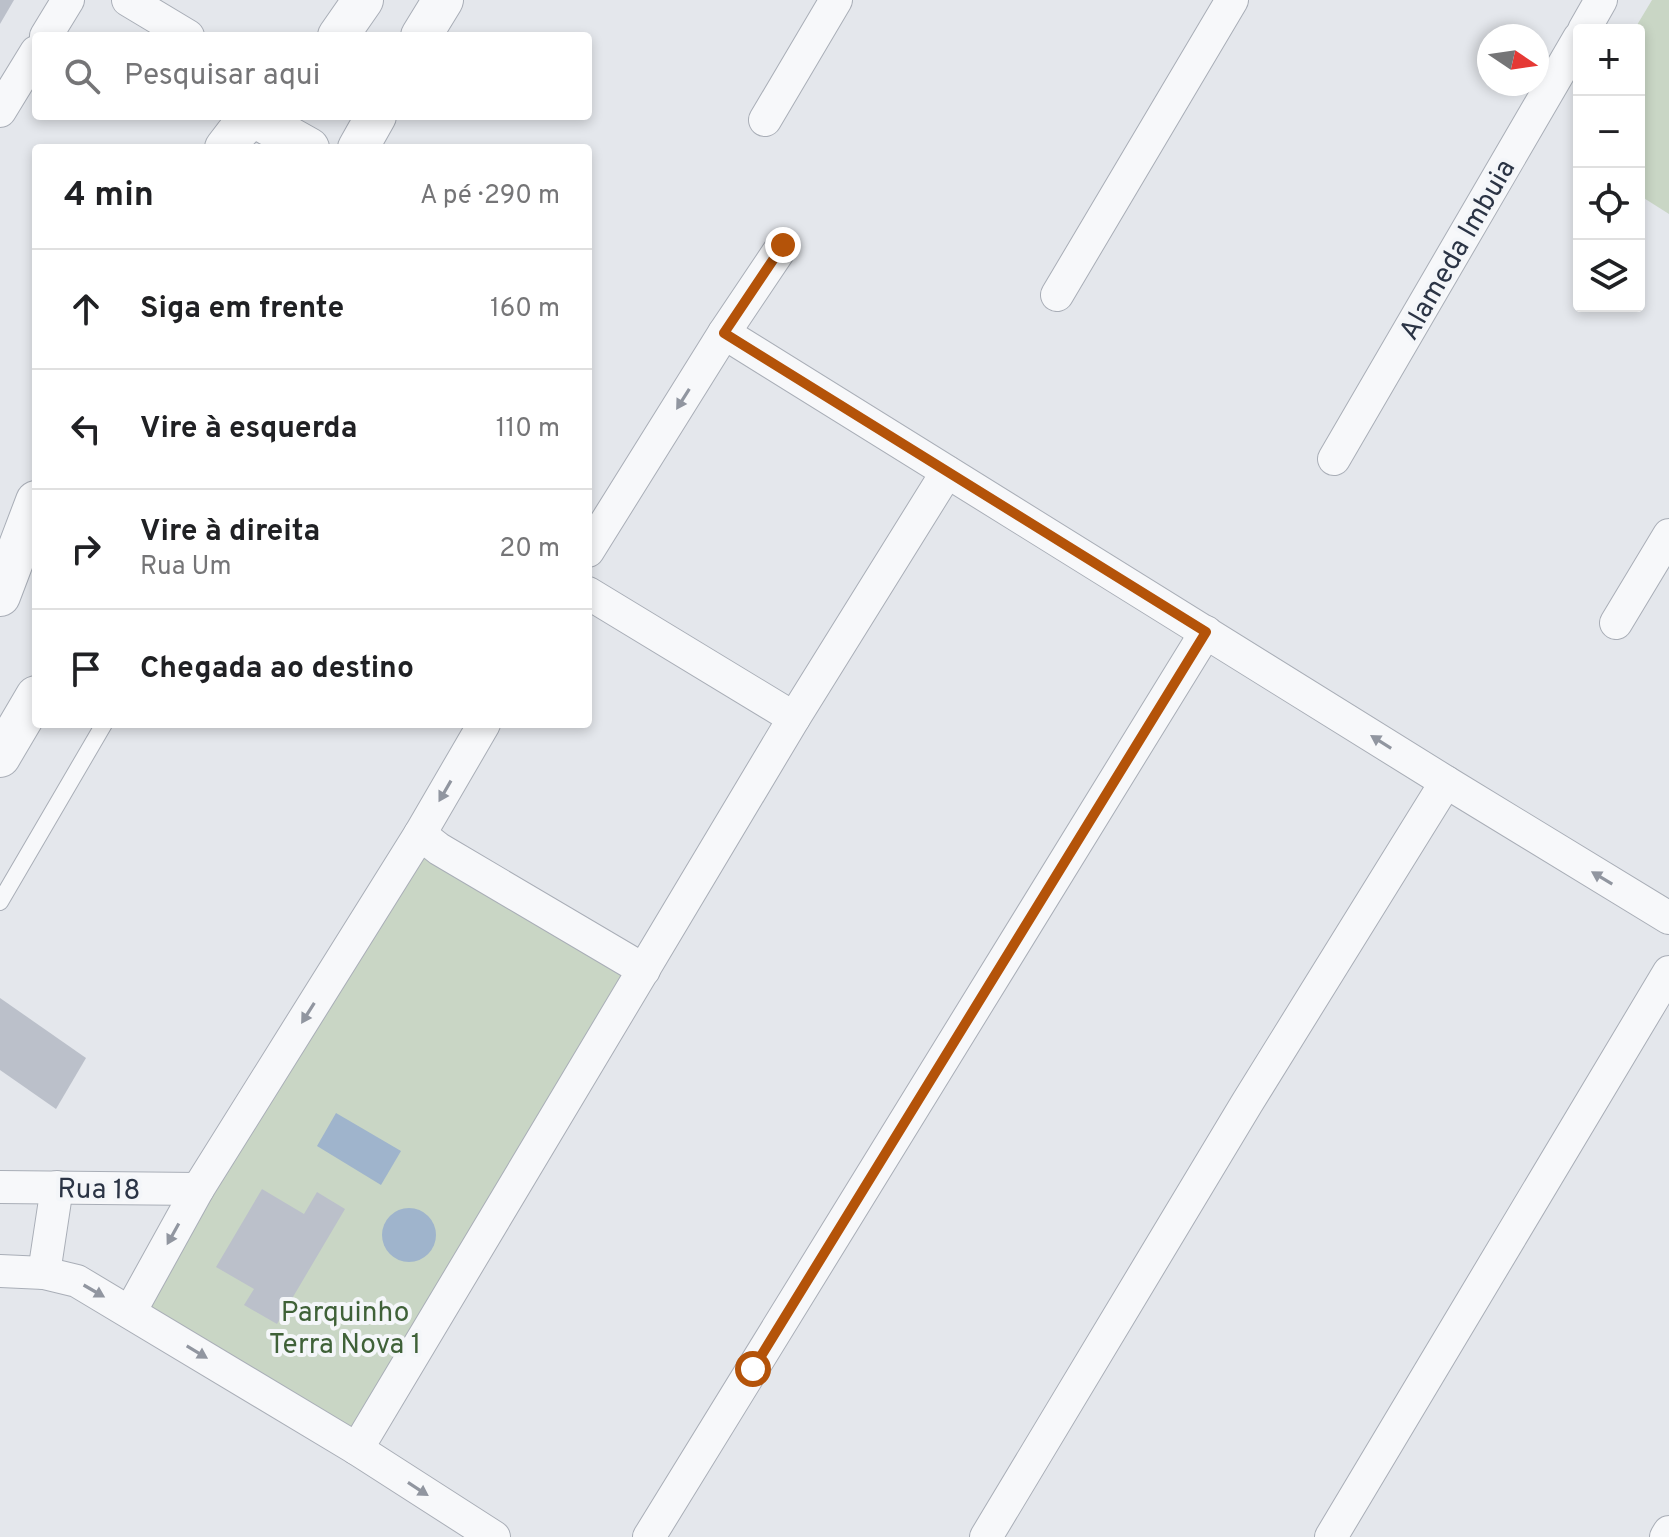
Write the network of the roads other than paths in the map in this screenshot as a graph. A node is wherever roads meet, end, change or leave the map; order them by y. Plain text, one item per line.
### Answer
1 (68, 0) edge
2 (128, 0) edge
3 (363, 0) edge
4 (443, 0) edge
5 (836, 0) edge
6 (1232, 0) edge
7 (1601, 0) edge
8 (1587, 24) edge
9 (48, 32) edge
10 (181, 32) edge
11 (341, 32) edge
12 (423, 32) edge
13 (1573, 48) edge
14 (32, 59) edge
15 (0, 111) edge
16 (249, 120) edge
17 (260, 120) edge
18 (374, 120) edge
19 (765, 120) dead end
20 (228, 144) edge
21 (302, 144) edge
22 (360, 144) edge
23 (783, 245) dead end
24 (1057, 295) dead end
25 (724, 333) junction
26 (1334, 459) dead end
27 (947, 472) junction
28 (32, 512) edge
29 (1669, 535) edge
30 (592, 545) edge
31 (592, 595) edge
32 (0, 596) edge
33 (1616, 623) dead end
34 (1206, 632) junction
35 (32, 703) edge
36 (794, 718) junction
37 (102, 728) edge
38 (482, 728) edge
39 (0, 757) edge
40 (1446, 782) junction
41 (420, 834) junction
42 (0, 902) edge
43 (1669, 918) edge
44 (644, 970) junction
45 (1669, 972) edge
46 (0, 1187) edge
47 (57, 1187) junction
48 (198, 1189) junction
49 (0, 1271) edge
50 (44, 1273) junction
51 (130, 1312) junction
52 (357, 1449) junction
53 (1669, 1532) edge
54 (494, 1537) edge
55 (649, 1537) edge
56 (986, 1537) edge
57 (1331, 1537) edge
58 (1666, 1537) edge

1 - 9 street
2 - 10 street
3 - 11 street
4 - 12 street
5 - 19 street
6 - 24 street
7 - 8 street
13 - 26 street, Alameda Imbuia
14 - 15 street
16 - 20 street
17 - 21 street
18 - 22 street
23 - 25 street
25 - 27 street
25 -> 30 street
27 - 34 street
27 - 36 street
28 - 32 street
29 - 33 street
31 - 36 street
40 -> 34 street
34 - 55 street
35 - 39 street
36 - 44 street
37 - 42 lane
38 -> 41 street
43 -> 40 street
40 - 56 street
41 - 44 street
41 -> 48 street
44 - 52 street
45 - 57 street
46 - 47 street, Rua 18
47 - 48 street, Rua 18
47 - 50 street
48 -> 51 street
49 - 50 street
50 -> 51 street
51 -> 52 street
52 -> 54 street
53 - 58 street

